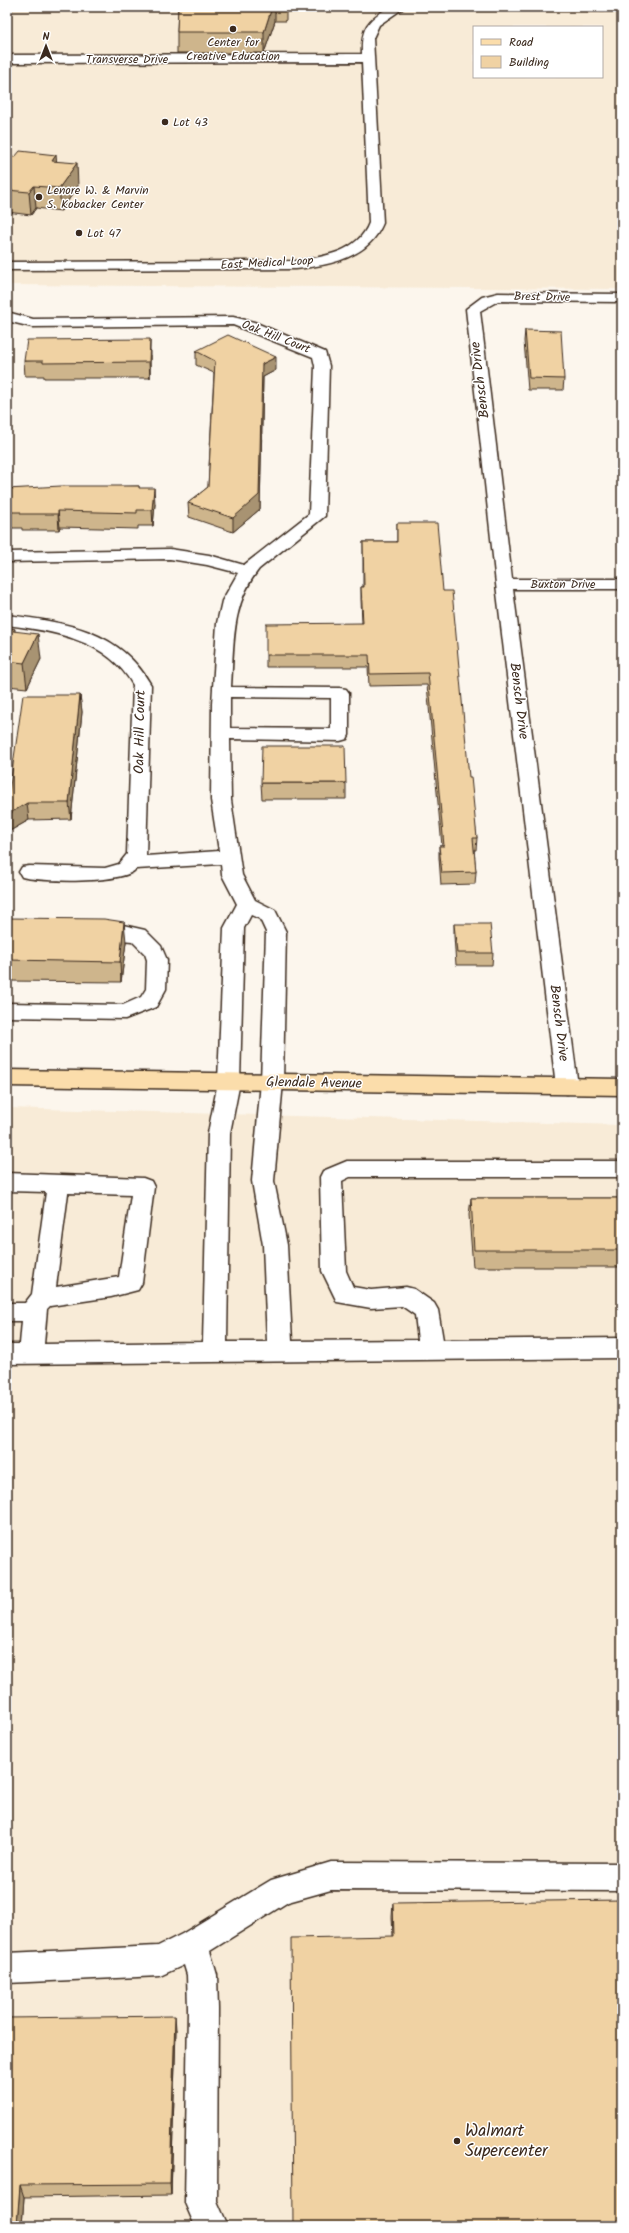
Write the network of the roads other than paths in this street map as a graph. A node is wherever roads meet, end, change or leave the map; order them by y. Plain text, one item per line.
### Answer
1 (399, 7) edge
2 (367, 58) junction
3 (7, 59) edge
4 (7, 266) edge
5 (622, 298) edge
6 (7, 316) edge
7 (472, 316) joint
8 (7, 557) edge
9 (248, 571) junction
10 (504, 584) junction
11 (622, 584) edge
12 (7, 620) edge
13 (222, 692) junction
14 (221, 733) junction
15 (229, 857) junction
16 (131, 863) junction
17 (29, 872) dead end
18 (247, 904) junction
19 (74, 932) edge
20 (7, 1010) edge
21 (7, 1078) edge
22 (229, 1082) junction
23 (272, 1082) junction
24 (567, 1086) junction
25 (622, 1087) edge
26 (622, 1169) edge
27 (7, 1182) edge
28 (58, 1184) junction
29 (39, 1305) junction
30 (7, 1312) edge
31 (622, 1348) edge
32 (432, 1350) junction
33 (215, 1352) junction
34 (280, 1352) junction
35 (7, 1354) edge
36 (31, 1354) junction
37 (622, 1877) edge
38 (193, 1944) junction
39 (7, 1968) edge
40 (212, 2226) edge

1 - 2 street, East Medical Loop
2 - 3 street, Transverse Drive
2 - 4 street, East Medical Loop
5 - 7 street, Brest Drive
6 - 9 street, Oak Hill Court
7 - 10 street, Bensch Drive
8 - 9 street
9 - 13 street, Oak Hill Court
10 - 11 street, Buxton Drive
10 - 24 street, Bensch Drive
12 - 16 street, Oak Hill Court
13 - 14 street, Oak Hill Court
13 - 14 street
14 - 15 street, Oak Hill Court
15 - 16 street
15 - 18 street, Oak Hill Court
16 - 17 street
18 - 22 street
18 - 23 street
19 - 20 street
21 - 22 main road, Glendale Avenue
22 - 23 main road, Glendale Avenue
22 - 33 street
23 - 24 main road, Glendale Avenue
23 - 34 street
24 - 25 main road, Glendale Avenue
26 - 32 street
27 - 28 street
28 - 29 street
28 - 29 street
29 - 30 street
29 - 36 street
31 - 32 street
32 - 34 street
33 - 34 street
33 - 36 street
35 - 36 street
37 - 38 street
38 - 39 street
38 - 40 street

